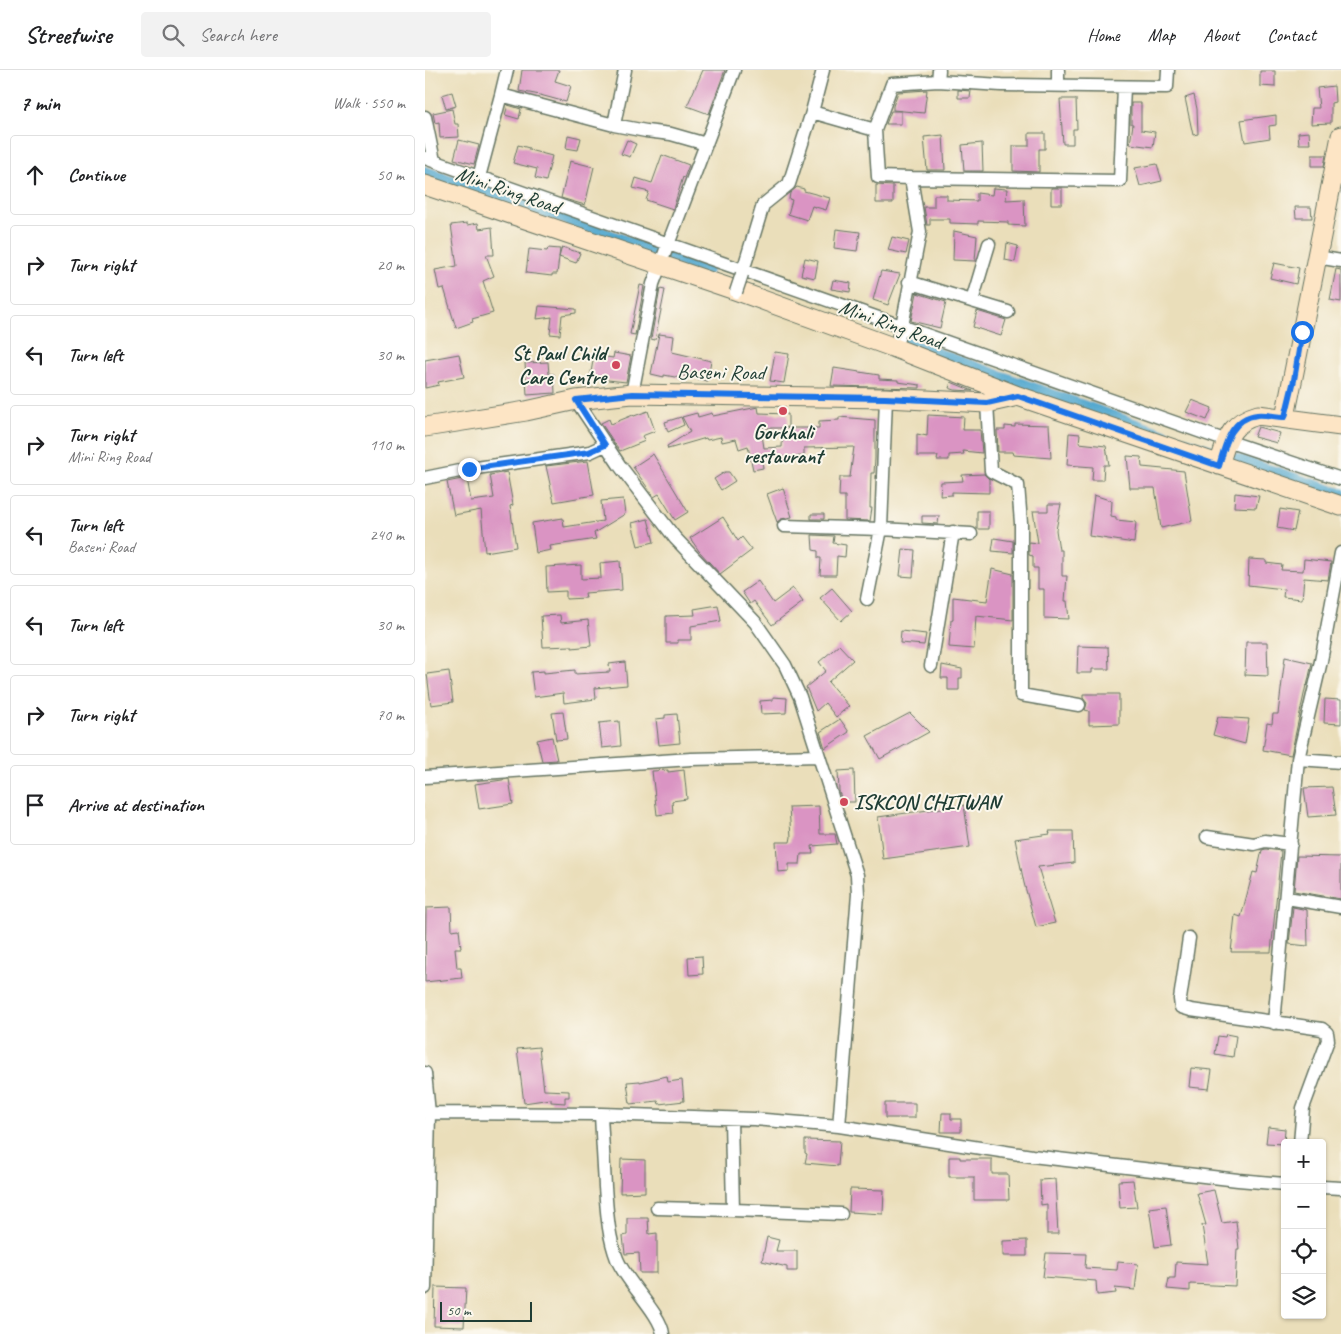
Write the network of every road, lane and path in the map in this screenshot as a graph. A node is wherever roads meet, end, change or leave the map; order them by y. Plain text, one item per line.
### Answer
1 (507, 70) edge
2 (625, 70) edge
3 (734, 70) edge
4 (823, 70) edge
5 (1058, 70) edge
6 (1167, 70) edge
7 (938, 76) edge
8 (1058, 86) junction
9 (1124, 87) junction
10 (501, 95) junction
11 (812, 112) junction
12 (425, 118) edge
13 (614, 125) junction
14 (875, 130) junction
15 (1341, 136) edge
16 (706, 144) junction
17 (430, 160) edge
18 (479, 177) junction
19 (911, 178) junction
20 (425, 186) edge
21 (989, 244) dead end
22 (667, 245) junction
23 (1317, 257) junction
24 (1341, 262) edge
25 (660, 263) junction
26 (739, 282) junction
27 (909, 282) junction
28 (972, 301) junction
29 (1008, 312) dead end
30 (898, 339) junction
31 (632, 394) junction
32 (1018, 396) junction
33 (885, 398) junction
34 (576, 400) junction
35 (987, 403) junction
36 (1285, 417) junction
37 (425, 426) edge
38 (1341, 426) edge
39 (605, 445) junction
40 (1223, 452) junction
41 (425, 478) edge
42 (1341, 479) edge
43 (1341, 506) edge
44 (784, 526) dead end
45 (881, 529) junction
46 (953, 532) junction
47 (971, 534) dead end
48 (1341, 553) edge
49 (867, 599) dead end
50 (931, 666) dead end
51 (1079, 705) dead end
52 (819, 756) junction
53 (1299, 760) junction
54 (1341, 762) edge
55 (425, 777) edge
56 (1207, 837) dead end
57 (1291, 844) junction
58 (1287, 898) junction
59 (1341, 907) edge
60 (1189, 938) dead end
61 (1273, 1023) junction
62 (425, 1073) edge
63 (427, 1113) edge
64 (601, 1114) junction
65 (731, 1119) junction
66 (839, 1126) junction
67 (1300, 1139) edge
68 (1281, 1184) edge
69 (1326, 1187) edge
70 (1341, 1188) edge
71 (657, 1208) dead end
72 (733, 1210) junction
73 (841, 1214) dead end
74 (426, 1218) edge
75 (425, 1288) edge
76 (663, 1334) edge

1 - 10 street
2 - 13 street
3 - 16 street
4 - 11 street
5 - 8 street
6 - 9 street
7 - 8 street
7 - 14 street
8 - 9 street
9 - 19 street
10 - 13 street
10 - 18 street
11 - 14 street
11 - 26 street
12 - 17 street
13 - 16 street
14 - 19 street
15 - 23 street
16 - 22 street
17 - 18 street
18 - 22 street
19 - 27 street
20 - 25 street, Mini Ring Road
21 - 28 street
22 - 25 street
22 - 26 street
23 - 24 street
23 - 36 street
25 - 26 street, Mini Ring Road
25 - 31 street
26 - 30 street, Mini Ring Road
27 - 28 street
27 - 30 street
28 - 29 street
30 - 32 street, Mini Ring Road
30 - 40 street
31 - 33 street, Baseni Road
31 - 34 street, Baseni Road
32 - 35 street, Baseni Road
32 - 40 street, Mini Ring Road
33 - 35 street, Baseni Road
33 - 45 street
34 - 37 street, Baseni Road
34 - 39 street
35 - 51 street
36 - 38 street
36 - 40 street
39 - 41 street
39 - 52 street
40 - 42 street
40 - 43 street, Mini Ring Road
44 - 45 street
45 - 46 street
45 - 49 street
46 - 47 street
46 - 50 street
48 - 53 street
52 - 55 street
52 - 66 street
53 - 54 street
53 - 57 street
56 - 57 street
57 - 58 street
58 - 59 street
58 - 61 street
60 - 61 street
61 - 67 street
62 - 63 street
63 - 64 street
63 - 74 street
64 - 65 street
64 - 76 street
65 - 66 street
65 - 72 street
66 - 68 street
69 - 70 street
71 - 72 street
72 - 73 street
74 - 75 street

